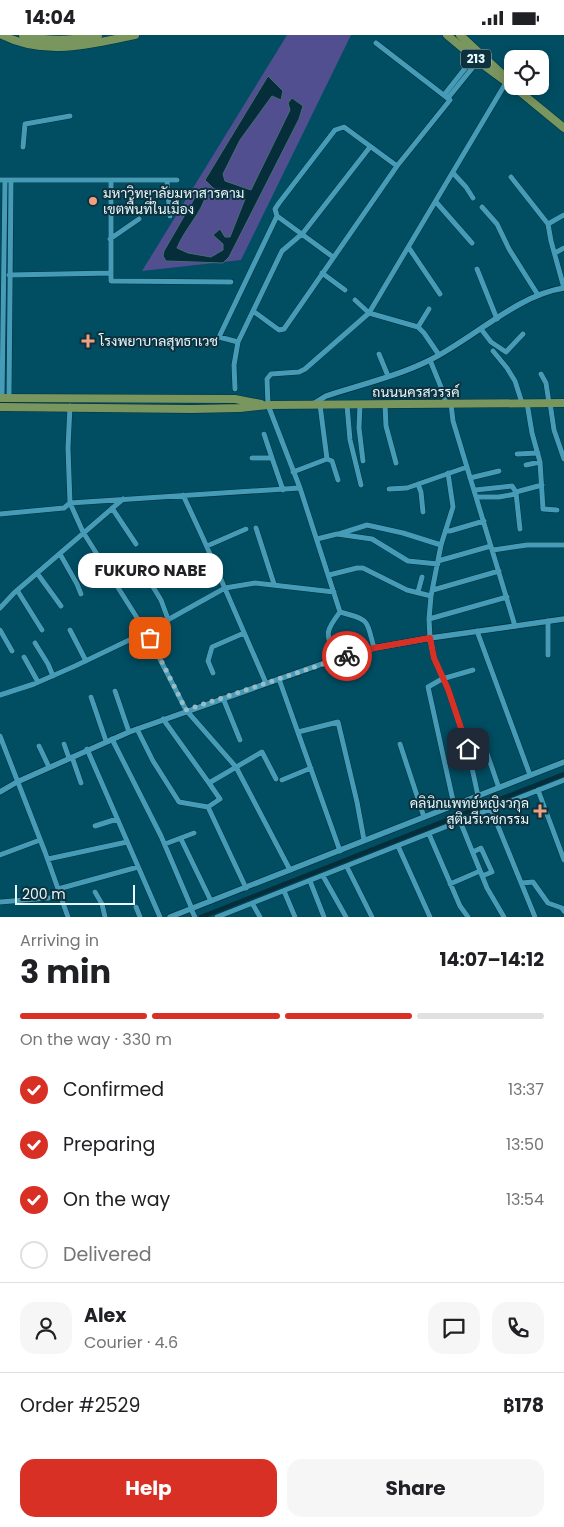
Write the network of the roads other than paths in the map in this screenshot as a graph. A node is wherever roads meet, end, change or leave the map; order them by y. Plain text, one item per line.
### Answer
1 (2, 35) edge
2 (23, 35) edge
3 (98, 35) edge
4 (135, 35) edge
5 (447, 35) edge
6 (460, 35) edge
7 (376, 43) dead end
8 (473, 54) junction
9 (504, 76) edge
10 (504, 78) edge
11 (504, 95) edge
12 (524, 95) edge
13 (446, 97) junction
14 (70, 116) dead end
15 (564, 128) edge
16 (23, 147) dead end
17 (370, 147) junction
18 (397, 167) junction
19 (453, 173) junction
20 (511, 177) dead end
21 (5, 180) edge
22 (177, 180) dead end
23 (111, 181) junction
24 (167, 181) junction
25 (473, 198) dead end
26 (436, 201) junction
27 (482, 207) dead end
28 (564, 215) edge
29 (170, 216) dead end
30 (277, 216) junction
31 (139, 219) dead end
32 (548, 225) junction
33 (302, 233) junction
34 (7, 237) junction
35 (110, 239) junction
36 (472, 243) dead end
37 (409, 248) junction
38 (564, 248) edge
39 (555, 253) junction
40 (4, 254) junction
41 (10, 254) junction
42 (333, 257) junction
43 (477, 269) dead end
44 (110, 273) junction
45 (322, 273) junction
46 (10, 274) junction
47 (2, 279) edge
48 (231, 282) dead end
49 (564, 288) edge
50 (345, 290) dead end
51 (440, 294) dead end
52 (538, 295) junction
53 (355, 301) dead end
54 (3, 307) junction
55 (10, 307) junction
56 (429, 309) dead end
57 (254, 311) junction
58 (369, 313) junction
59 (497, 319) junction
60 (418, 327) junction
61 (3, 328) junction
62 (10, 328) junction
63 (481, 329) junction
64 (523, 334) dead end
65 (238, 342) junction
66 (2, 351) junction
67 (9, 351) junction
68 (492, 351) dead end
69 (379, 354) dead end
70 (439, 355) junction
71 (430, 360) junction
72 (541, 374) dead end
73 (388, 376) junction
74 (235, 389) dead end
75 (4, 398) edge
76 (240, 399) junction
77 (525, 403) junction
78 (549, 403) junction
79 (564, 403) edge
80 (360, 404) junction
81 (385, 404) junction
82 (448, 404) junction
83 (268, 405) junction
84 (315, 405) junction
85 (346, 405) junction
86 (70, 406) junction
87 (0, 407) edge
88 (240, 408) junction
89 (264, 434) dead end
90 (538, 453) junction
91 (517, 454) dead end
92 (252, 458) dead end
93 (272, 458) junction
94 (327, 459) junction
95 (564, 459) edge
96 (363, 461) dead end
97 (540, 462) junction
98 (396, 463) dead end
99 (526, 465) dead end
100 (467, 467) junction
101 (499, 471) dead end
102 (293, 472) junction
103 (448, 473) junction
104 (470, 478) junction
105 (338, 479) dead end
106 (418, 484) junction
107 (361, 485) dead end
108 (542, 485) junction
109 (300, 488) junction
110 (389, 489) dead end
111 (283, 490) junction
112 (475, 490) junction
113 (516, 493) junction
114 (183, 495) junction
115 (476, 497) junction
116 (123, 499) junction
117 (70, 503) junction
118 (112, 508) junction
119 (558, 510) dead end
120 (424, 512) dead end
121 (0, 514) edge
122 (484, 521) junction
123 (256, 527) dead end
124 (246, 529) dead end
125 (446, 529) junction
126 (520, 529) dead end
127 (83, 532) junction
128 (337, 534) junction
129 (317, 539) junction
130 (136, 543) dead end
131 (441, 545) junction
132 (564, 545) edge
133 (207, 546) junction
134 (492, 548) junction
135 (60, 553) junction
136 (438, 562) junction
137 (499, 571) junction
138 (37, 573) junction
139 (329, 575) junction
140 (422, 577) dead end
141 (150, 582) dead end
142 (274, 584) junction
143 (225, 588) junction
144 (18, 590) junction
145 (433, 590) junction
146 (334, 592) junction
147 (418, 593) junction
148 (81, 594) dead end
149 (431, 596) junction
150 (507, 597) junction
151 (1, 604) edge
152 (61, 606) dead end
153 (340, 612) junction
154 (168, 619) junction
155 (429, 619) junction
156 (564, 619) edge
157 (548, 621) junction
158 (515, 626) junction
159 (70, 629) dead end
160 (0, 630) edge
161 (42, 630) dead end
162 (477, 631) junction
163 (146, 632) junction
164 (244, 633) junction
165 (430, 638) junction
166 (35, 643) dead end
167 (374, 648) junction
168 (12, 651) dead end
169 (548, 655) dead end
170 (24, 657) dead end
171 (336, 659) junction
172 (86, 661) junction
173 (473, 669) dead end
174 (213, 673) dead end
175 (53, 676) junction
176 (279, 679) junction
177 (442, 679) junction
178 (38, 682) junction
179 (266, 683) junction
180 (115, 691) dead end
181 (0, 695) edge
182 (90, 697) dead end
183 (223, 698) junction
184 (186, 710) junction
185 (163, 719) junction
186 (137, 729) junction
187 (129, 731) junction
188 (298, 732) junction
189 (0, 736) edge
190 (109, 740) junction
191 (240, 740) dead end
192 (483, 742) dead end
193 (400, 744) dead end
194 (39, 745) dead end
195 (64, 745) dead end
196 (88, 749) junction
197 (70, 757) junction
198 (564, 762) edge
199 (49, 767) junction
200 (236, 767) junction
201 (311, 768) junction
202 (530, 775) junction
203 (276, 779) dead end
204 (282, 780) dead end
205 (564, 780) edge
206 (17, 782) junction
207 (82, 783) dead end
208 (209, 783) junction
209 (500, 788) junction
210 (538, 790) junction
211 (0, 792) edge
212 (478, 796) junction
213 (454, 805) junction
214 (208, 807) junction
215 (491, 809) junction
216 (424, 817) junction
217 (117, 819) junction
218 (460, 821) junction
219 (95, 825) dead end
220 (194, 833) dead end
221 (429, 834) junction
222 (182, 839) junction
223 (40, 840) junction
224 (364, 840) junction
225 (127, 842) junction
226 (164, 844) junction
227 (398, 846) junction
228 (340, 851) junction
229 (473, 852) junction
230 (0, 855) edge
231 (48, 859) junction
232 (564, 859) edge
233 (138, 867) junction
234 (346, 867) junction
235 (290, 870) junction
236 (481, 873) junction
237 (323, 876) junction
238 (310, 881) junction
239 (522, 883) junction
240 (450, 884) junction
241 (246, 888) junction
242 (58, 889) junction
243 (284, 891) junction
244 (95, 892) dead end
245 (61, 897) junction
246 (211, 901) junction
247 (0, 902) edge
248 (252, 903) junction
249 (136, 907) dead end
250 (192, 909) junction
251 (564, 911) edge
252 (68, 917) edge
253 (104, 917) edge
254 (140, 917) edge
255 (160, 917) edge
256 (170, 917) edge
257 (195, 917) edge
258 (217, 917) edge
259 (260, 917) edge
260 (295, 917) edge
261 (324, 917) edge
262 (346, 917) edge
263 (372, 917) edge
264 (430, 917) edge
265 (468, 917) edge
266 (504, 917) edge
267 (535, 917) edge

1 - 4 main road
2 - 3 main road
5 - 8 main road, 213
6 - 8 main road, 213
7 - 13 street
8 - 9 main road, 213
8 - 10 main road, 213
8 - 13 street
11 - 19 street
12 - 15 main road, 213
13 - 18 street
14 - 16 street
17 - 18 street
17 - 30 street
17 - 33 street
18 - 42 street
19 - 25 street
19 - 26 street
20 - 32 street
21 - 23 street
21 - 34 street
22 - 24 street
23 - 24 street
23 - 35 street
24 - 29 street
26 - 36 street
26 - 37 street
27 - 52 street
28 - 32 street
30 - 33 street
30 - 65 street
31 - 35 street
32 - 39 street
33 - 42 street
33 - 57 street
34 - 40 street
34 - 41 street
35 - 44 street
37 - 51 street
37 - 58 street
38 - 39 street
39 - 49 street
40 - 41 street
40 - 47 street
41 - 46 street
42 - 45 street
43 - 59 street
44 - 46 street
44 - 48 street
45 - 50 street
45 - 57 street
46 - 47 street
46 - 55 street
47 - 54 street
49 - 52 street
52 - 59 street
53 - 58 street
54 - 55 street
54 - 61 street
55 - 62 street
56 - 60 street
57 - 65 street
58 - 60 street
58 - 83 street
59 - 63 street
60 - 70 street
61 - 62 street
61 - 66 street
62 - 67 street
63 - 64 street
63 - 70 street
65 - 74 street
66 - 67 street
66 - 75 street
67 - 75 street
68 - 77 street
69 - 73 street
70 - 71 street
71 - 73 street
71 - 82 street
72 - 78 street
73 - 84 street
75 - 76 main road, ถนนนครสวรรค์
76 - 83 main road, ถนนนครสวรรค์
76 - 88 main road
77 - 78 main road, ถนนนครสวรรค์
77 - 82 main road, ถนนนครสวรรค์
77 - 90 street
78 - 79 main road, ถนนนครสวรรค์
78 - 95 street
80 - 81 main road, ถนนนครสวรรค์
80 - 85 main road, ถนนนครสวรรค์
80 - 96 street
81 - 82 main road, ถนนนครสวรรค์
81 - 98 street
82 - 100 street
83 - 84 main road, ถนนนครสวรรค์
83 - 88 main road, ถนนนครสวรรค์
83 - 102 street
84 - 85 main road, ถนนนครสวรรค์
84 - 94 street
85 - 107 street
86 - 87 main road, ถนนนครสวรรค์
86 - 88 main road, ถนนนครสวรรค์
86 - 117 street
89 - 93 street
90 - 91 street
90 - 97 street
92 - 93 street
93 - 111 street
94 - 102 street
94 - 105 street
97 - 99 street
97 - 108 street
100 - 103 street
100 - 104 street
101 - 104 street
102 - 109 street
103 - 106 street
103 - 125 street
104 - 112 street
106 - 110 street
106 - 120 street
108 - 113 street
108 - 119 street
109 - 111 street
109 - 129 street
111 - 114 street
112 - 113 street
112 - 115 street
113 - 115 street
113 - 126 street
114 - 116 street
114 - 133 street
115 - 122 street
116 - 117 street
116 - 118 street
117 - 121 street
117 - 127 street
118 - 127 street
118 - 130 street
122 - 125 street
122 - 134 street
123 - 142 street
124 - 133 street
125 - 131 street
127 - 135 street
127 - 163 street
128 - 129 street
128 - 131 street
128 - 136 street
129 - 139 street
131 - 136 street
132 - 134 street
133 - 143 street
134 - 136 street
134 - 137 street
135 - 138 street
135 - 148 street
136 - 145 street
137 - 145 street
137 - 150 street
138 - 144 street
138 - 152 street
139 - 146 street
139 - 147 street
140 - 147 street
141 - 154 street
142 - 143 street
142 - 146 street
143 - 154 street
143 - 164 street
144 - 151 street
144 - 161 street
145 - 149 street
146 - 153 street
147 - 149 street
149 - 155 street
150 - 155 street
150 - 158 street
153 - 167 street
153 - 171 street
154 - 163 street
155 - 165 street
156 - 157 street
157 - 158 street
157 - 169 street
158 - 162 street
159 - 172 street
160 - 168 street
162 - 165 street
162 - 202 street
163 - 172 street
163 - 184 street
164 - 174 street
164 - 179 street
165 - 167 street
165 - 177 street
166 - 175 street
167 - 171 street
170 - 178 street
171 - 176 street
172 - 175 street
173 - 177 street
175 - 178 street
176 - 179 street
176 - 188 street
177 - 212 street
177 - 213 street
178 - 181 street
179 - 183 street
180 - 187 street
182 - 190 street
183 - 184 street
183 - 191 street
184 - 185 street
184 - 200 street
185 - 186 street
185 - 208 street
186 - 187 street
186 - 214 street
187 - 190 street
188 - 201 street
188 - 224 street
189 - 206 street
190 - 196 street
190 - 226 street
192 - 209 street
193 - 216 street
194 - 199 street
195 - 197 street
196 - 197 street
196 - 217 street
197 - 199 street
197 - 207 street
198 - 202 street
199 - 206 street
200 - 203 street
200 - 208 street
200 - 235 street
201 - 204 street
201 - 228 street
202 - 209 street
205 - 210 street
206 - 211 street
206 - 223 street
208 - 214 street
209 - 212 street
210 - 215 street
210 - 232 street
212 - 213 street
213 - 216 street
214 - 241 street
215 - 218 street
215 - 239 street
216 - 224 street
217 - 219 street
217 - 225 street
218 - 221 street
218 - 229 street
220 - 222 street
221 - 227 street
221 - 240 street
222 - 226 street
222 - 246 street
223 - 230 street
223 - 231 street
224 - 228 street
225 - 231 street
225 - 233 street
226 - 250 street
227 - 234 street
227 - 264 street
228 - 235 street
229 - 236 street
229 - 236 street
231 - 242 street
233 - 242 street
233 - 255 street
234 - 237 street
234 - 263 street
235 - 241 street
236 - 240 street
236 - 266 street
237 - 238 street
237 - 262 street
238 - 243 street
238 - 261 street
239 - 251 street
239 - 267 street
240 - 265 street
241 - 246 street
242 - 245 street
243 - 248 street
243 - 260 street
244 - 253 street
245 - 247 street
245 - 252 street
246 - 250 street
248 - 258 street
248 - 259 street
249 - 254 street
250 - 256 street
250 - 257 street

